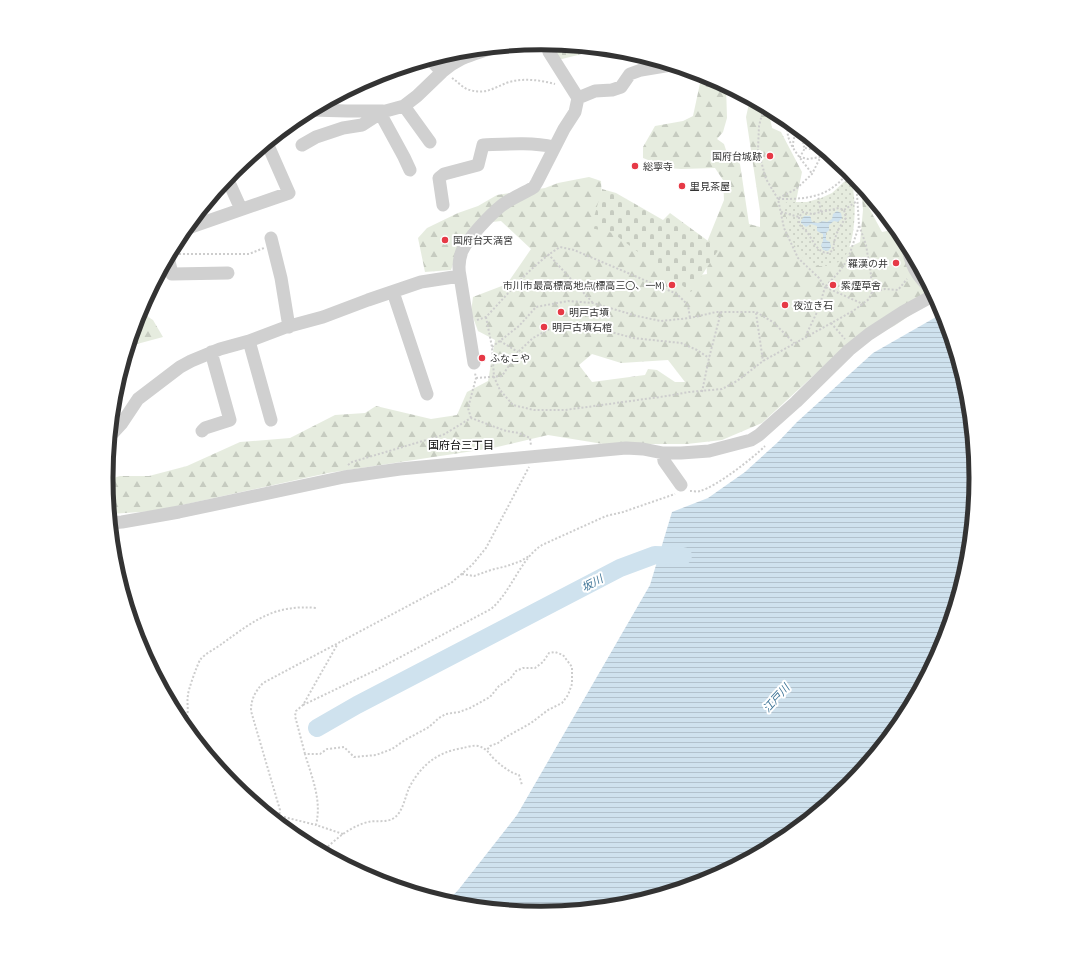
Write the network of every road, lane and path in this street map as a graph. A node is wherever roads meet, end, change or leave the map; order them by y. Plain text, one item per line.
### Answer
1 (549, 50) edge
2 (462, 57) edge
3 (434, 64) edge
4 (658, 67) edge
5 (442, 72) junction
6 (575, 93) junction
7 (404, 106) junction
8 (321, 111) edge
9 (383, 112) junction
10 (763, 112) edge
11 (787, 128) edge
12 (796, 134) joint
13 (804, 140) joint
14 (430, 142) dead end
15 (302, 145) dead end
16 (269, 147) edge
17 (554, 147) junction
18 (812, 147) edge
19 (794, 148) junction
20 (806, 148) junction
21 (821, 156) joint
22 (800, 157) junction
23 (410, 170) dead end
24 (812, 174) junction
25 (845, 176) edge
26 (230, 184) edge
27 (856, 189) edge
28 (818, 196) junction
29 (778, 199) junction
30 (857, 200) junction
31 (443, 205) dead end
32 (241, 209) junction
33 (844, 210) junction
34 (781, 212) junction
35 (821, 212) junction
36 (799, 217) junction
37 (195, 225) edge
38 (859, 225) junction
39 (272, 242) joint
40 (548, 254) junction
41 (175, 256) edge
42 (173, 260) edge
43 (912, 264) edge
44 (915, 272) junction
45 (228, 273) dead end
46 (918, 275) edge
47 (460, 276) junction
48 (825, 288) junction
49 (394, 292) junction
50 (872, 292) junction
51 (929, 298) edge
52 (593, 303) junction
53 (863, 304) junction
54 (721, 312) junction
55 (756, 312) junction
56 (486, 317) junction
57 (690, 318) junction
58 (468, 323) junction
59 (831, 323) junction
60 (289, 326) junction
61 (806, 336) junction
62 (249, 341) junction
63 (500, 341) junction
64 (794, 343) junction
65 (492, 347) junction
66 (853, 348) junction
67 (211, 352) junction
68 (518, 352) junction
69 (709, 358) junction
70 (763, 361) junction
71 (474, 363) dead end
72 (494, 377) junction
73 (476, 378) dead end
74 (475, 381) dead end
75 (702, 392) junction
76 (427, 394) dead end
77 (471, 418) junction
78 (271, 420) dead end
79 (116, 429) edge
80 (202, 431) dead end
81 (766, 444) dead end
82 (532, 449) dead end
83 (663, 453) junction
84 (530, 464) dead end
85 (333, 480) junction
86 (683, 487) junction
87 (116, 523) edge
88 (530, 555) junction
89 (462, 574) junction
90 (317, 608) dead end
91 (338, 643) junction
92 (303, 705) junction
93 (186, 718) edge
94 (487, 750) junction
95 (305, 754) junction
96 (522, 785) dead end
97 (279, 816) joint
98 (316, 825) junction
99 (343, 834) junction
100 (326, 848) edge

1 - 6 street
2 - 5 street
3 - 5 street
4 - 6 street
5 - 6 path
5 - 7 street
6 - 17 street
7 - 9 street
7 - 14 street
8 - 9 street
9 - 15 street
9 - 23 street
10 - 29 path
11 - 19 path
12 - 13 path
12 - 19 path
13 - 20 path
16 - 32 street
17 - 31 street
17 - 47 street
18 - 20 path
19 - 22 path
20 - 22 path
21 - 22 path
21 - 24 path
22 - 24 path
24 - 29 path
25 - 28 path
26 - 32 street
27 - 30 path
28 - 29 path
28 - 35 path
29 - 34 path
30 - 33 path
30 - 38 path
32 - 37 street
33 - 35 path
33 - 36 path
34 - 36 path
34 - 48 path
35 - 36 path
38 - 48 path
38 - 50 path
39 - 41 path
39 - 60 street
40 - 52 path
40 - 56 path
40 - 57 path
42 - 45 street
43 - 44 street
44 - 46 street
44 - 50 path
47 - 49 street
47 - 58 street
48 - 53 path
48 - 61 path
49 - 60 street
49 - 76 street
50 - 53 path
51 - 66 street
52 - 57 path
52 - 63 path
53 - 59 path
54 - 55 path
54 - 57 path
54 - 69 path
55 - 64 path
55 - 70 path
56 - 58 path
56 - 65 path
58 - 71 street
59 - 61 path
59 - 66 path
60 - 62 street
61 - 64 path
62 - 67 street
62 - 78 street
63 - 65 path
63 - 68 path
64 - 70 path
65 - 72 path
66 - 83 street
67 - 79 street
67 - 80 street
68 - 69 path
68 - 72 path
69 - 75 path
70 - 75 path
72 - 73 path
72 - 75 path
74 - 77 path
77 - 82 path
77 - 85 path
81 - 86 path
83 - 85 street
83 - 86 street
84 - 89 path
85 - 87 street
86 - 88 path
88 - 89 path
88 - 92 path
89 - 91 path
90 - 93 path
91 - 92 path
91 - 97 path
92 - 95 path
94 - 95 path
94 - 96 path
94 - 99 path
95 - 98 path
97 - 98 path
98 - 99 path
99 - 100 path

